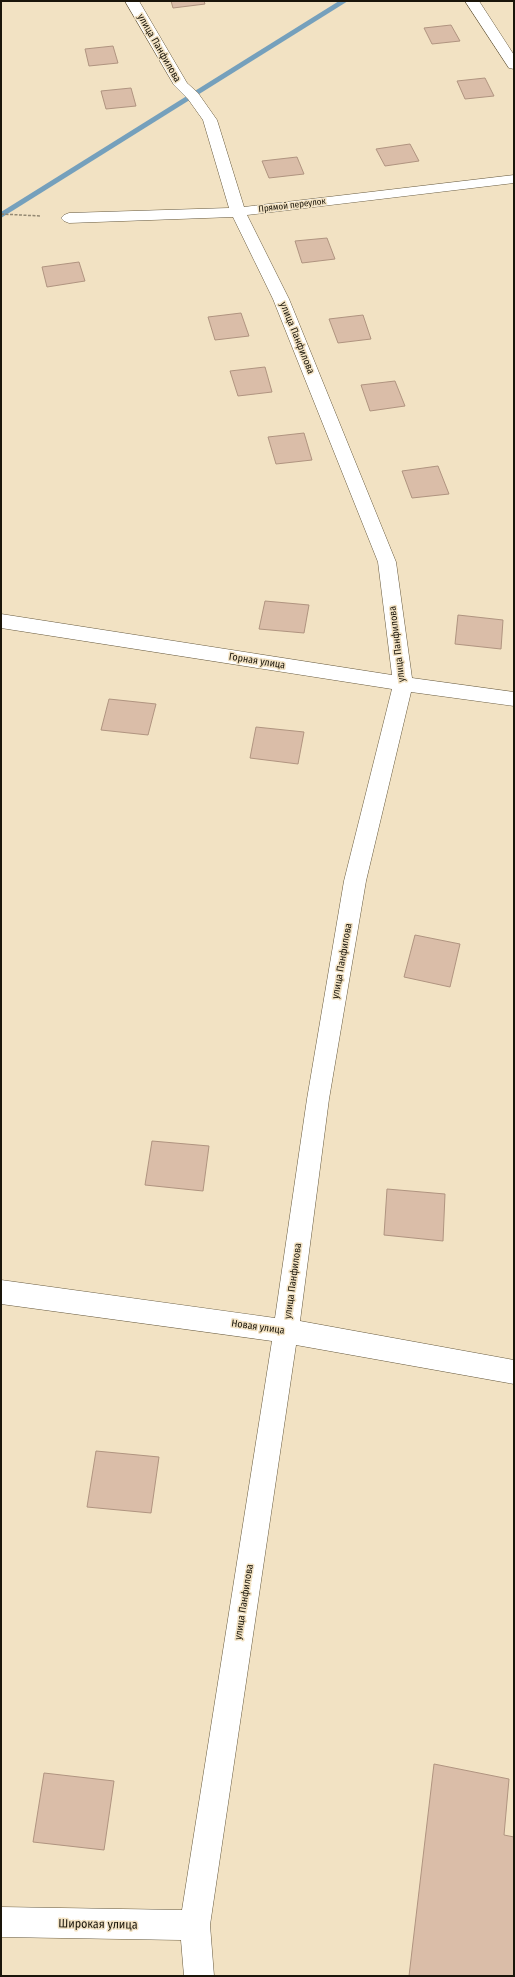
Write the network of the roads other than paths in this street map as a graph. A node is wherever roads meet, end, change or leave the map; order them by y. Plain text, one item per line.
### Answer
1 (132, 1) edge
2 (472, 1) edge
3 (514, 65) edge
4 (514, 179) edge
5 (238, 212) junction
6 (69, 218) road end
7 (1, 621) edge
8 (403, 684) junction
9 (514, 699) edge
10 (1, 1292) edge
11 (286, 1331) junction
12 (514, 1372) edge
13 (1, 1922) edge
14 (195, 1925) junction
15 (199, 1976) edge

1 - 5 street, улица Панфилова
2 - 3 street
4 - 5 street, Прямой переулок
5 - 6 street, Прямой переулок
5 - 8 street, улица Панфилова
7 - 8 street, Горная улица
8 - 9 street, Горная улица
8 - 11 street, улица Панфилова
10 - 11 street, Новая улица
11 - 12 street, Новая улица
11 - 14 street, улица Панфилова
13 - 14 street, Широкая улица
14 - 15 street, улица Панфилова

